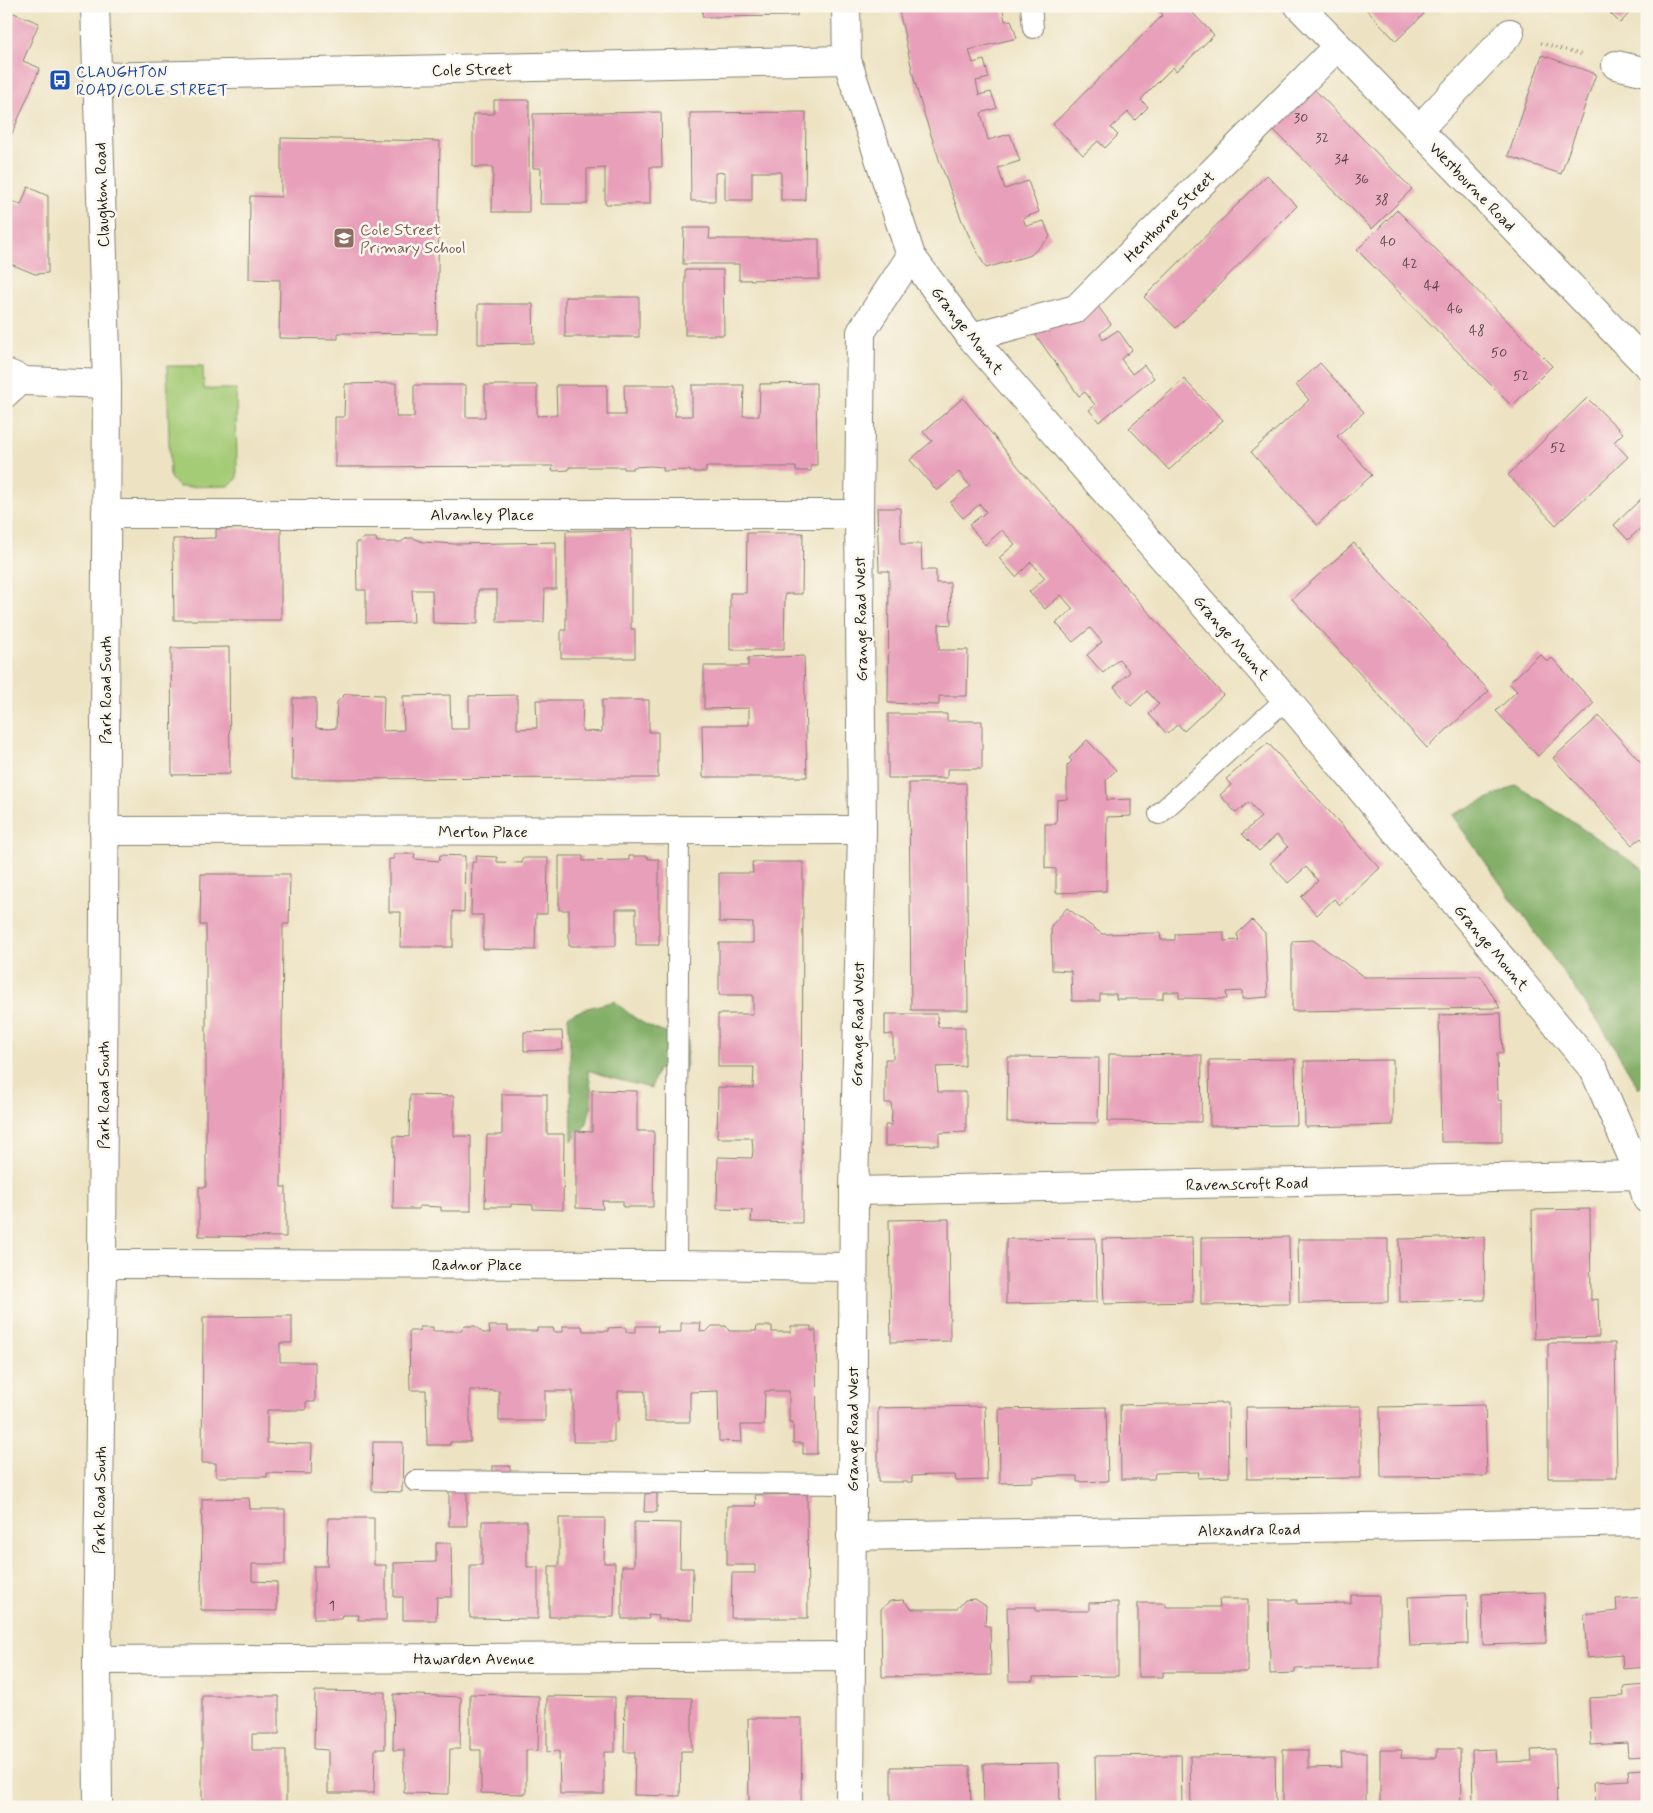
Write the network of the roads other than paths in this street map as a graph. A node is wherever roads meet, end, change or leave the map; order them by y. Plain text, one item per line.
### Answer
1 (846, 6) edge
2 (1031, 6) edge
3 (1299, 6) edge
4 (91, 8) edge
5 (1033, 28) dead end
6 (1510, 33) road end
7 (1338, 46) junction
8 (848, 60) junction
9 (1616, 64) road end
10 (1647, 72) edge
11 (97, 77) junction
12 (1419, 129) junction
13 (911, 256) junction
14 (971, 337) junction
15 (1647, 365) edge
16 (13, 384) edge
17 (107, 384) junction
18 (106, 514) junction
19 (859, 514) junction
20 (1286, 699) junction
21 (1159, 814) dead end
22 (862, 830) junction
23 (104, 831) junction
24 (679, 831) junction
25 (1643, 1187) edge
26 (854, 1191) junction
27 (102, 1264) junction
28 (676, 1265) junction
29 (853, 1267) junction
30 (415, 1481) dead end
31 (851, 1484) junction
32 (1647, 1522) edge
33 (851, 1536) junction
34 (851, 1656) junction
35 (97, 1660) junction
36 (98, 1807) edge
37 (850, 1807) edge

1 - 8 street
2 - 5 lane
3 - 7 street, Westbourne Road
4 - 11 street, Claughton Road
6 - 12 street
7 - 12 street, Westbourne Road
7 - 14 street, Henthorne Street
8 - 11 street, Cole Street
8 - 13 street, Grange Mount
9 - 10 street
11 - 17 street, Claughton Road
12 - 15 street, Westbourne Road
13 - 14 street, Grange Mount
13 - 19 street, Grange Road West
14 - 20 street, Grange Mount
16 - 17 street
17 - 18 street, Park Road South
18 - 19 street, Alvanley Place
18 - 23 street, Park Road South
19 - 22 street, Grange Road West
20 - 21 lane
20 - 25 street, Grange Mount
22 - 24 street, Merton Place
22 - 26 street, Grange Road West
23 - 24 street, Merton Place
23 - 27 street, Park Road South
24 - 28 lane
25 - 26 street, Ravenscroft Road
26 - 29 street, Grange Road West
27 - 28 street, Radnor Place
27 - 35 street, Park Road South
28 - 29 street, Radnor Place
29 - 31 street, Grange Road West
30 - 31 lane
31 - 33 street, Grange Road West
32 - 33 street, Alexandra Road
33 - 34 street, Grange Road West
34 - 35 street, Hawarden Avenue
34 - 37 street, Grange Road West
35 - 36 street, Park Road South

